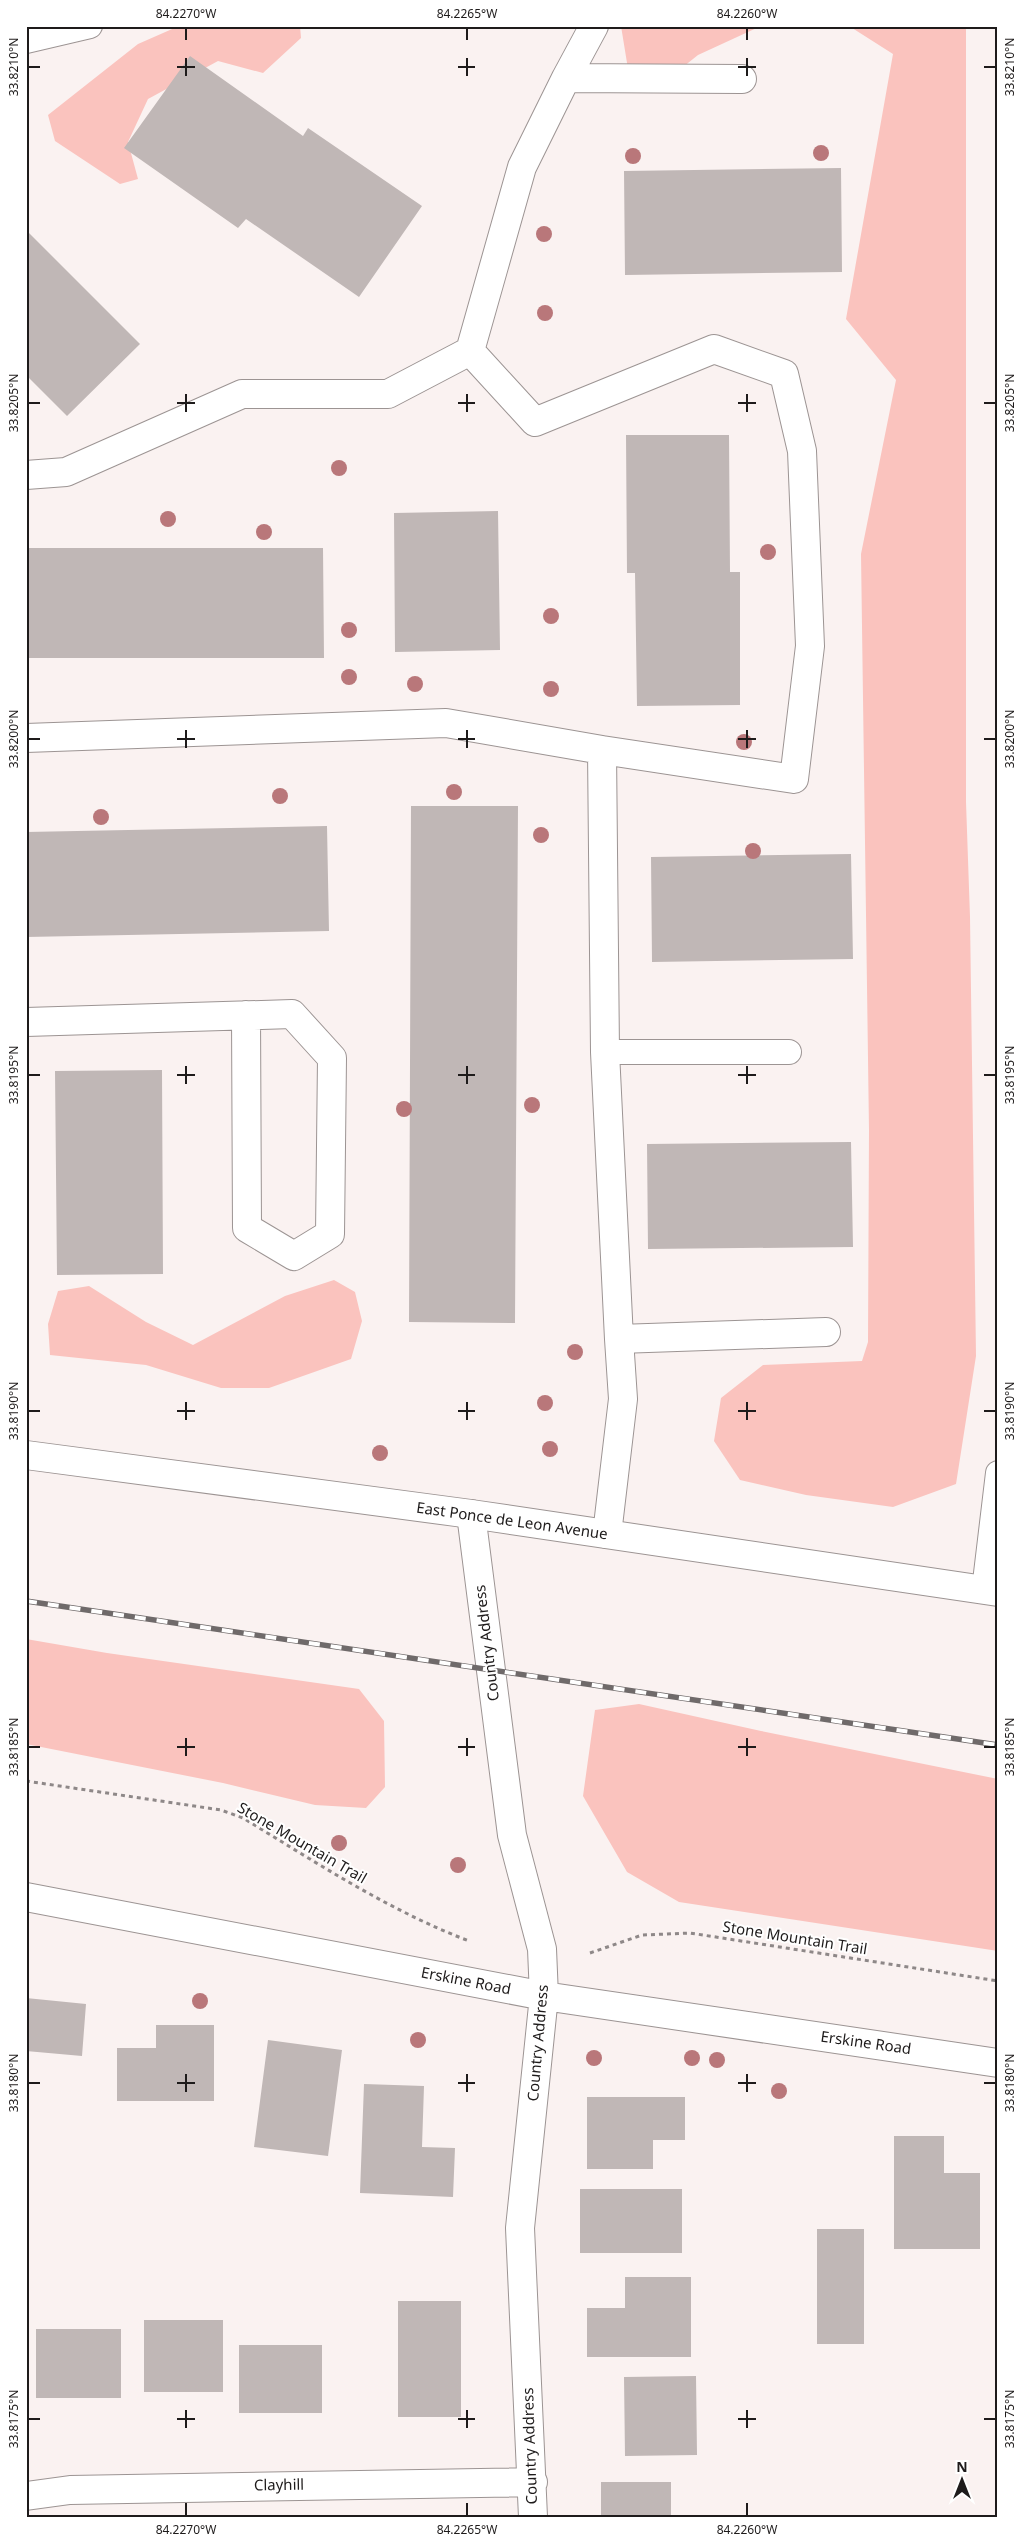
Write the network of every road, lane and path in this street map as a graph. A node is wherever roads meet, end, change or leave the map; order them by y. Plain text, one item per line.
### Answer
1 (90, 26) edge
2 (594, 26) edge
3 (26, 42) edge
4 (566, 78) junction
5 (742, 79) dead end
6 (470, 351) junction
7 (26, 475) edge
8 (26, 738) edge
9 (602, 750) junction
10 (246, 1015) junction
11 (26, 1022) edge
12 (605, 1052) junction
13 (789, 1052) dead end
14 (826, 1332) dead end
15 (619, 1339) junction
16 (26, 1455) edge
17 (998, 1473) edge
18 (471, 1514) junction
19 (608, 1534) junction
20 (991, 1591) edge
21 (26, 1781) edge
22 (26, 1897) edge
23 (469, 1941) dead end
24 (590, 1953) dead end
25 (998, 1981) edge
26 (544, 1996) junction
27 (998, 2063) edge
28 (533, 2482) junction
29 (26, 2496) edge
30 (533, 2517) edge

1 - 3 lane
2 - 4 street
4 - 5 street
4 - 6 street
6 - 7 street
6 - 9 street
8 - 9 street
9 - 12 street
10 - 10 street
10 - 11 street
12 - 13 lane
12 - 15 street
14 - 15 street
15 - 19 street
16 - 18 street, East Ponce de Leon Avenue
17 - 20 lane
18 - 19 street, East Ponce de Leon Avenue
18 - 26 street, Country Address
19 - 20 street, East Ponce de Leon Avenue
21 - 23 path, Stone Mountain Trail
22 - 26 street, Erskine Road
24 - 25 path, Stone Mountain Trail
26 - 27 street, Erskine Road
26 - 28 street, Country Address
28 - 29 street, Clayhill
28 - 30 street, Country Address

